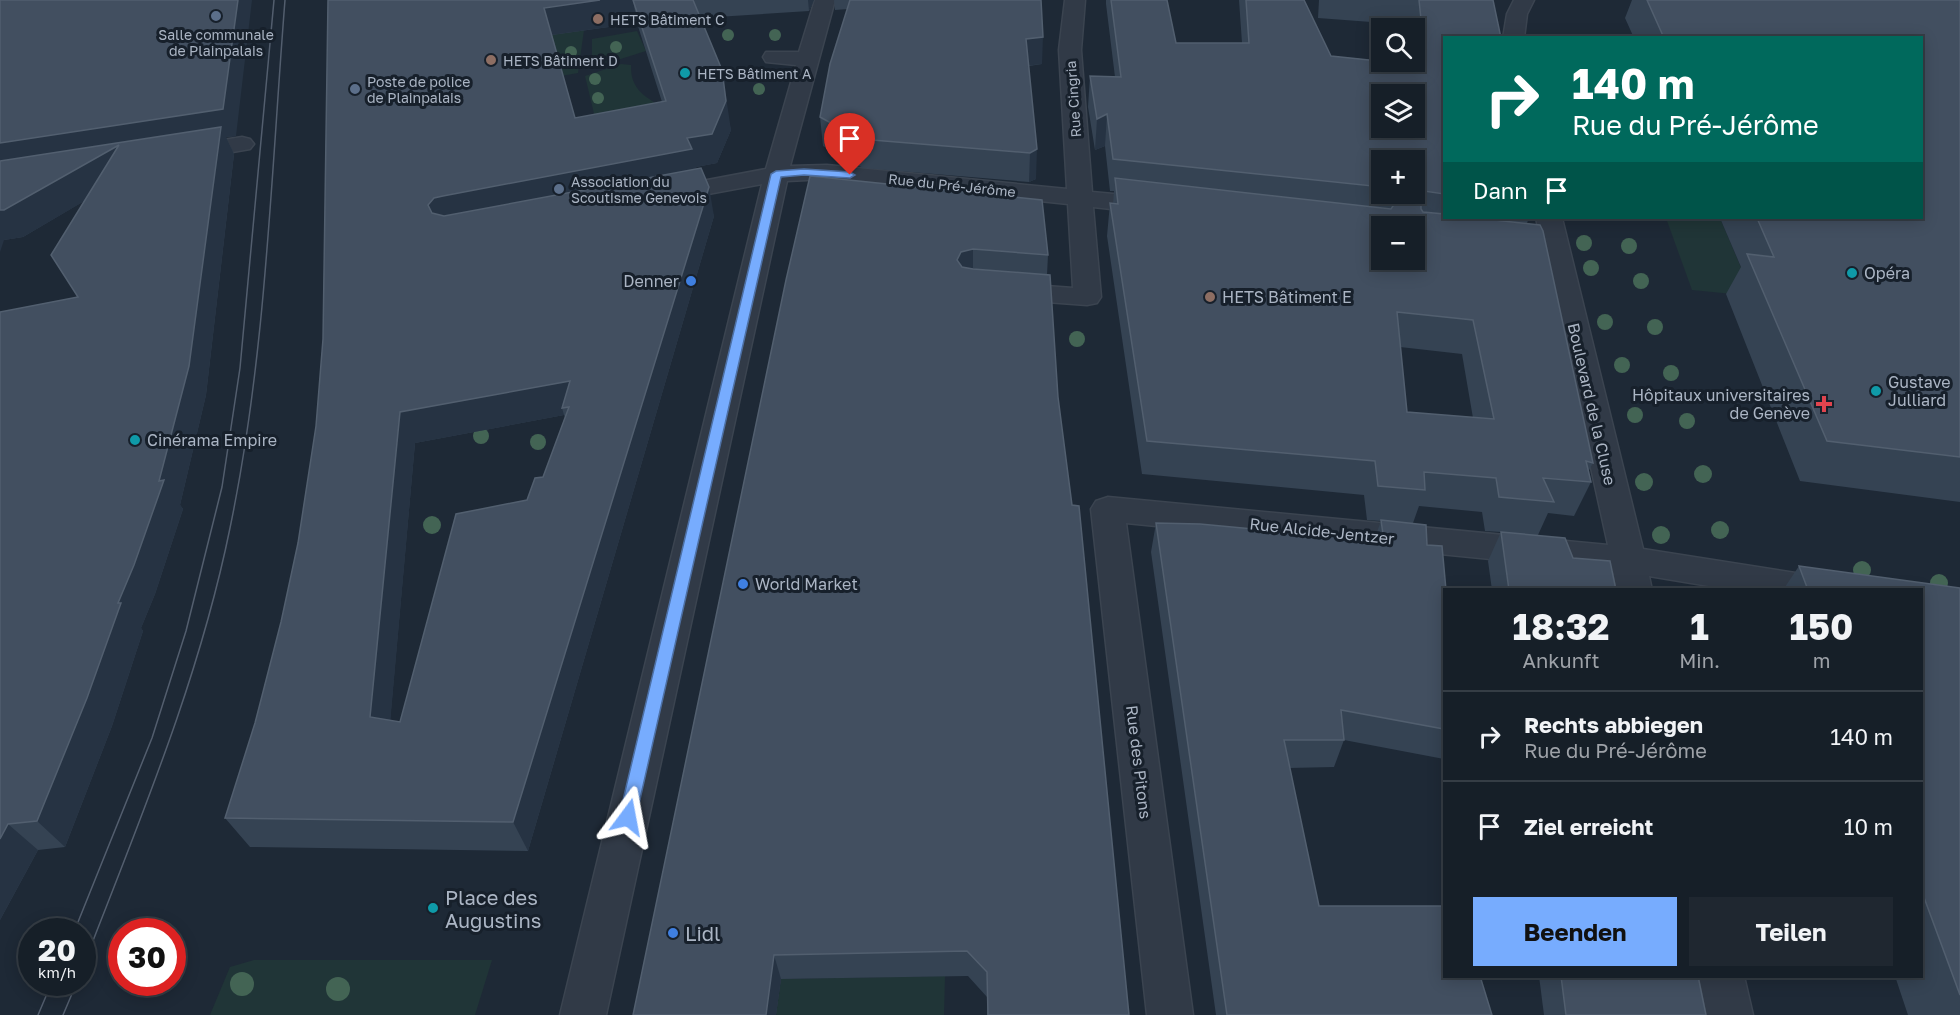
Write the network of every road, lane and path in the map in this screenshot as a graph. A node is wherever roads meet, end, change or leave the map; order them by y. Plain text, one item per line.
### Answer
1 (825, 0) edge
2 (1075, 0) edge
3 (1524, 0) edge
4 (1514, 36) edge
5 (774, 57) dead end
6 (807, 59) junction
7 (242, 144) dead end
8 (162, 157) edge
9 (776, 174) junction
10 (1080, 197) junction
11 (643, 199) edge
12 (1174, 208) edge
13 (1549, 219) edge
14 (985, 289) edge
15 (1108, 509) joint
16 (1631, 575) edge
17 (1805, 588) edge
18 (1721, 978) edge
19 (583, 1015) edge
20 (1170, 1015) edge
21 (1730, 1015) edge

1 - 6 street
2 - 10 street, Rue Cingria
3 - 4 street
5 - 6 street
6 - 9 street
7 - 8 street
9 - 10 street, Rue du Pré-Jérôme
9 - 11 street, Rue du Pré-Jérôme
9 - 19 street
10 - 12 street, Rue du Pré-Jérôme
10 - 14 street, Rue Cingria
13 - 16 street, Boulevard de la Cluse
15 - 16 street, Rue Alcide-Jentzer
15 - 20 street, Rue des Pitons
16 - 17 street, Rue Alcide-Jentzer
18 - 21 street

